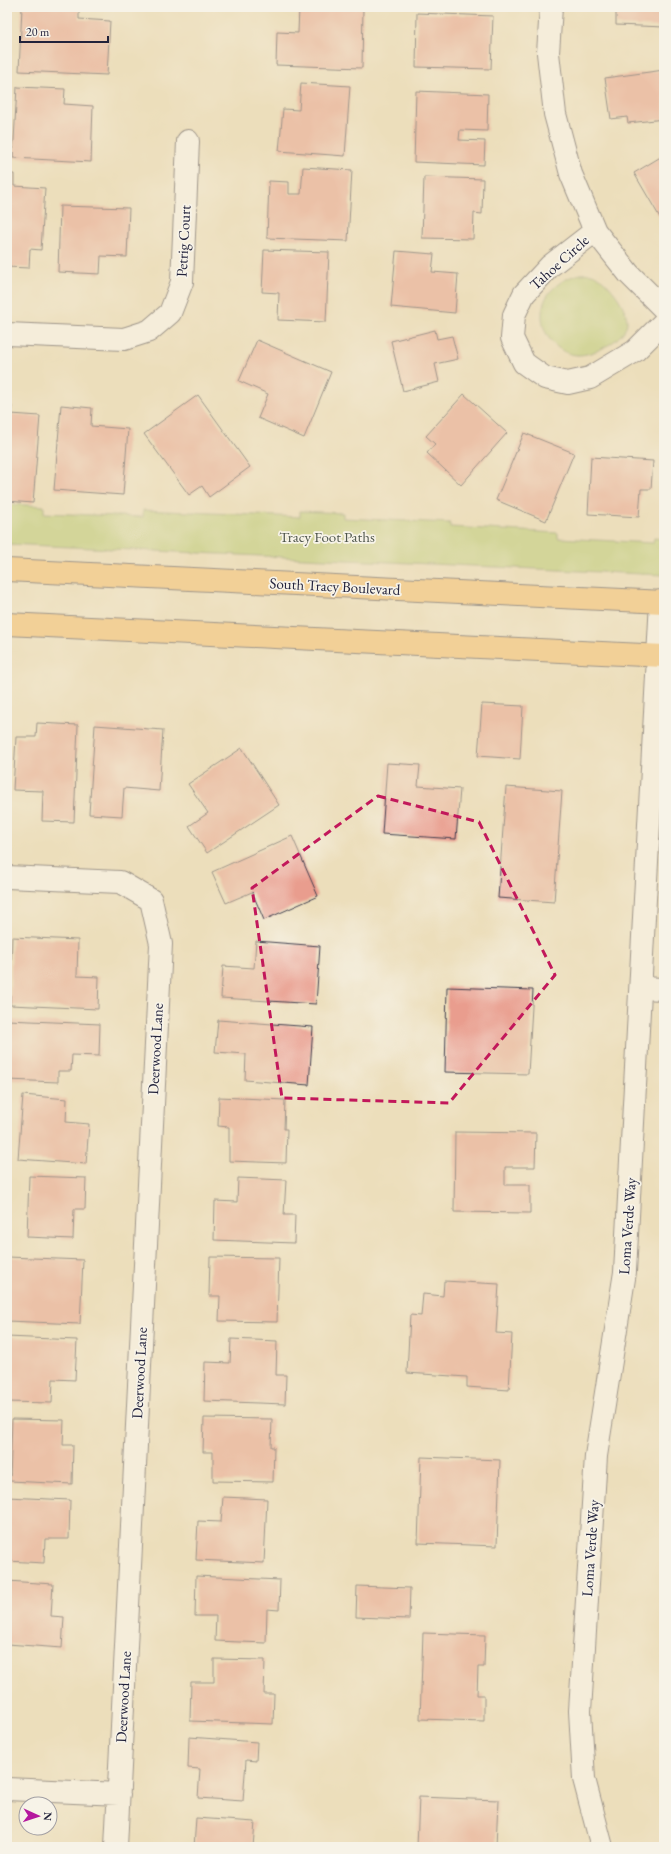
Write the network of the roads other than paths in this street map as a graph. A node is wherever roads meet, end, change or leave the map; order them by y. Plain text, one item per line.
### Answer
1 (551, 7) edge
2 (188, 140) dead end
3 (595, 231) junction
4 (664, 309) edge
5 (664, 322) edge
6 (7, 334) edge
7 (7, 570) edge
8 (662, 602) edge
9 (7, 624) edge
10 (661, 656) edge
11 (7, 877) edge
12 (641, 988) junction
13 (664, 989) edge
14 (7, 1789) edge
15 (118, 1794) junction
16 (116, 1847) edge
17 (602, 1847) edge

1 - 3 street, Tahoe Circle
2 - 6 street, Petrig Court
3 - 4 street, Tahoe Circle
3 - 5 street, Tahoe Circle
7 - 8 main road, South Tracy Boulevard
8 - 10 street, Loma Verde Way
9 - 10 main road
10 - 12 street, Loma Verde Way
11 - 15 street, Deerwood Lane
12 - 13 street
12 - 17 street, Loma Verde Way
14 - 15 street
15 - 16 street, Deerwood Lane

